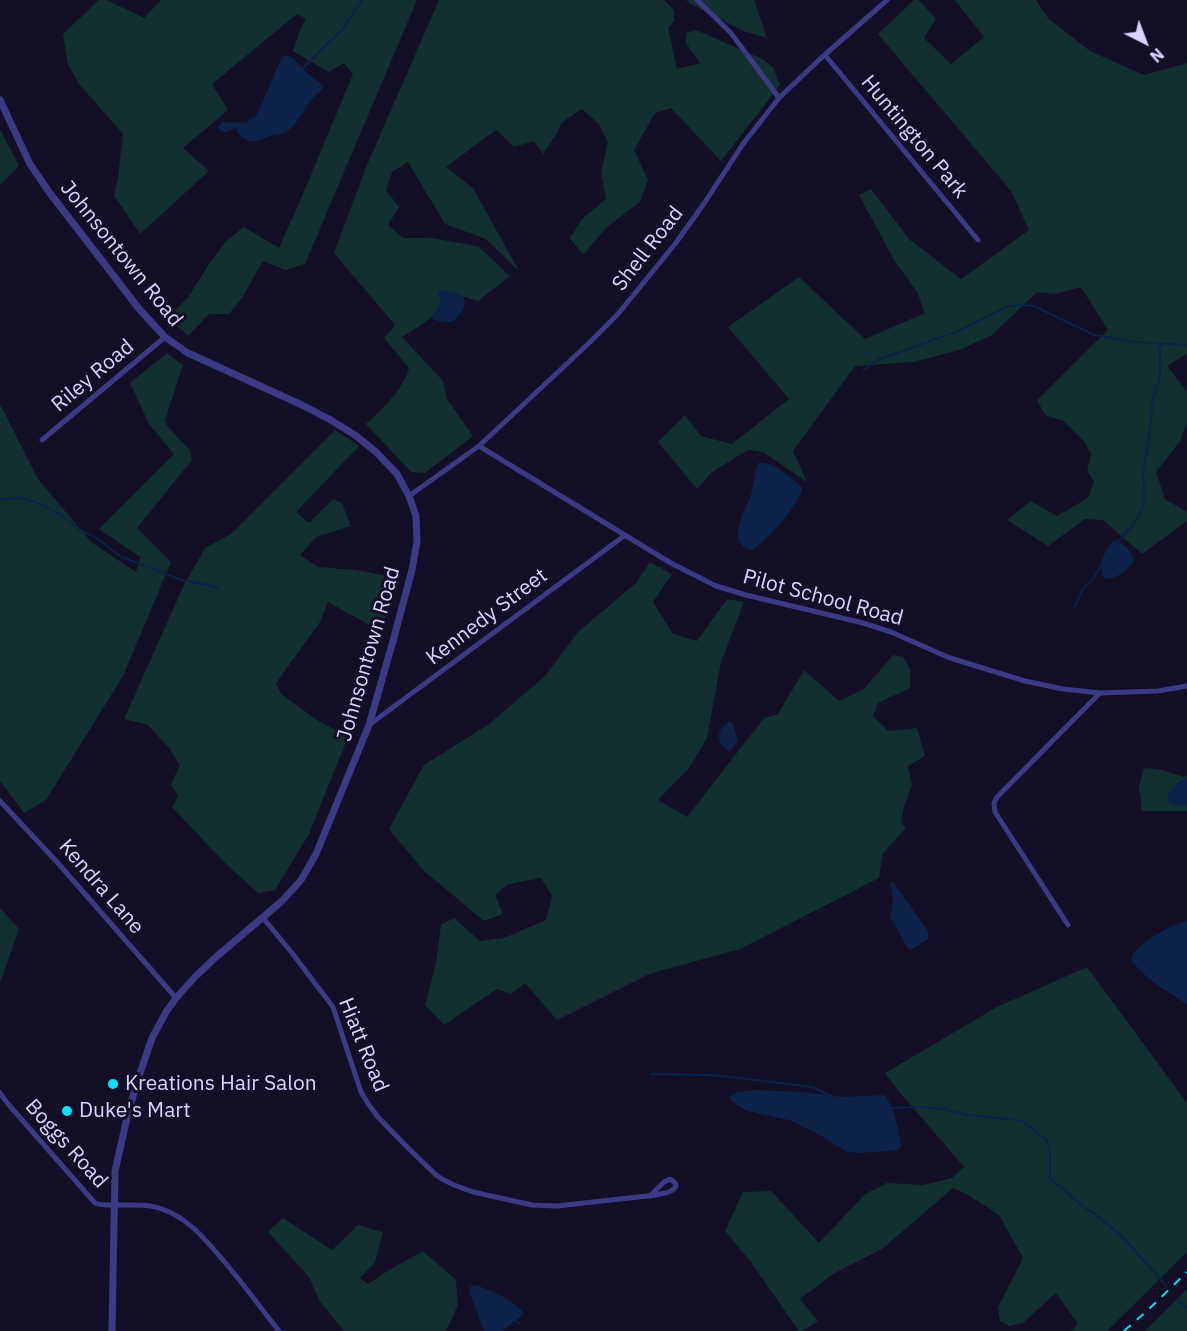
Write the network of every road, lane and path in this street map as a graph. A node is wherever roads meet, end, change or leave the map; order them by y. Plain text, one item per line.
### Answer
1 (697, 0) edge
2 (887, 0) edge
3 (825, 55) junction
4 (779, 98) junction
5 (0, 100) edge
6 (978, 240) dead end
7 (165, 337) junction
8 (42, 440) dead end
9 (479, 446) junction
10 (410, 496) junction
11 (624, 536) junction
12 (1187, 686) edge
13 (1100, 693) junction
14 (369, 725) junction
15 (0, 801) edge
16 (263, 918) junction
17 (1068, 925) dead end
18 (176, 998) junction
19 (0, 1093) edge
20 (650, 1196) dead end
21 (113, 1205) junction
22 (112, 1331) edge
23 (279, 1331) edge

1 - 4 street
2 - 3 street, Shell Road
3 - 4 street, Shell Road
3 - 6 street, Huntington Park
4 - 9 street, Shell Road
5 - 7 street, Johnsontown Road
7 - 8 street, Riley Road
7 - 10 street, Johnsontown Road
9 - 10 street, Shell Road
9 - 11 street, Pilot School Road
10 - 14 street, Johnsontown Road
11 - 13 street, Pilot School Road
11 - 14 street, Kennedy Street
12 - 13 street, Pilot School Road
13 - 17 street
14 - 16 street, Johnsontown Road
15 - 18 street, Kendra Lane
16 - 18 street, Johnsontown Road
16 - 20 street, Hiatt Road
18 - 21 street, Johnsontown Road
19 - 21 street, Boggs Road
21 - 22 street, Johnsontown Road
21 - 23 street

